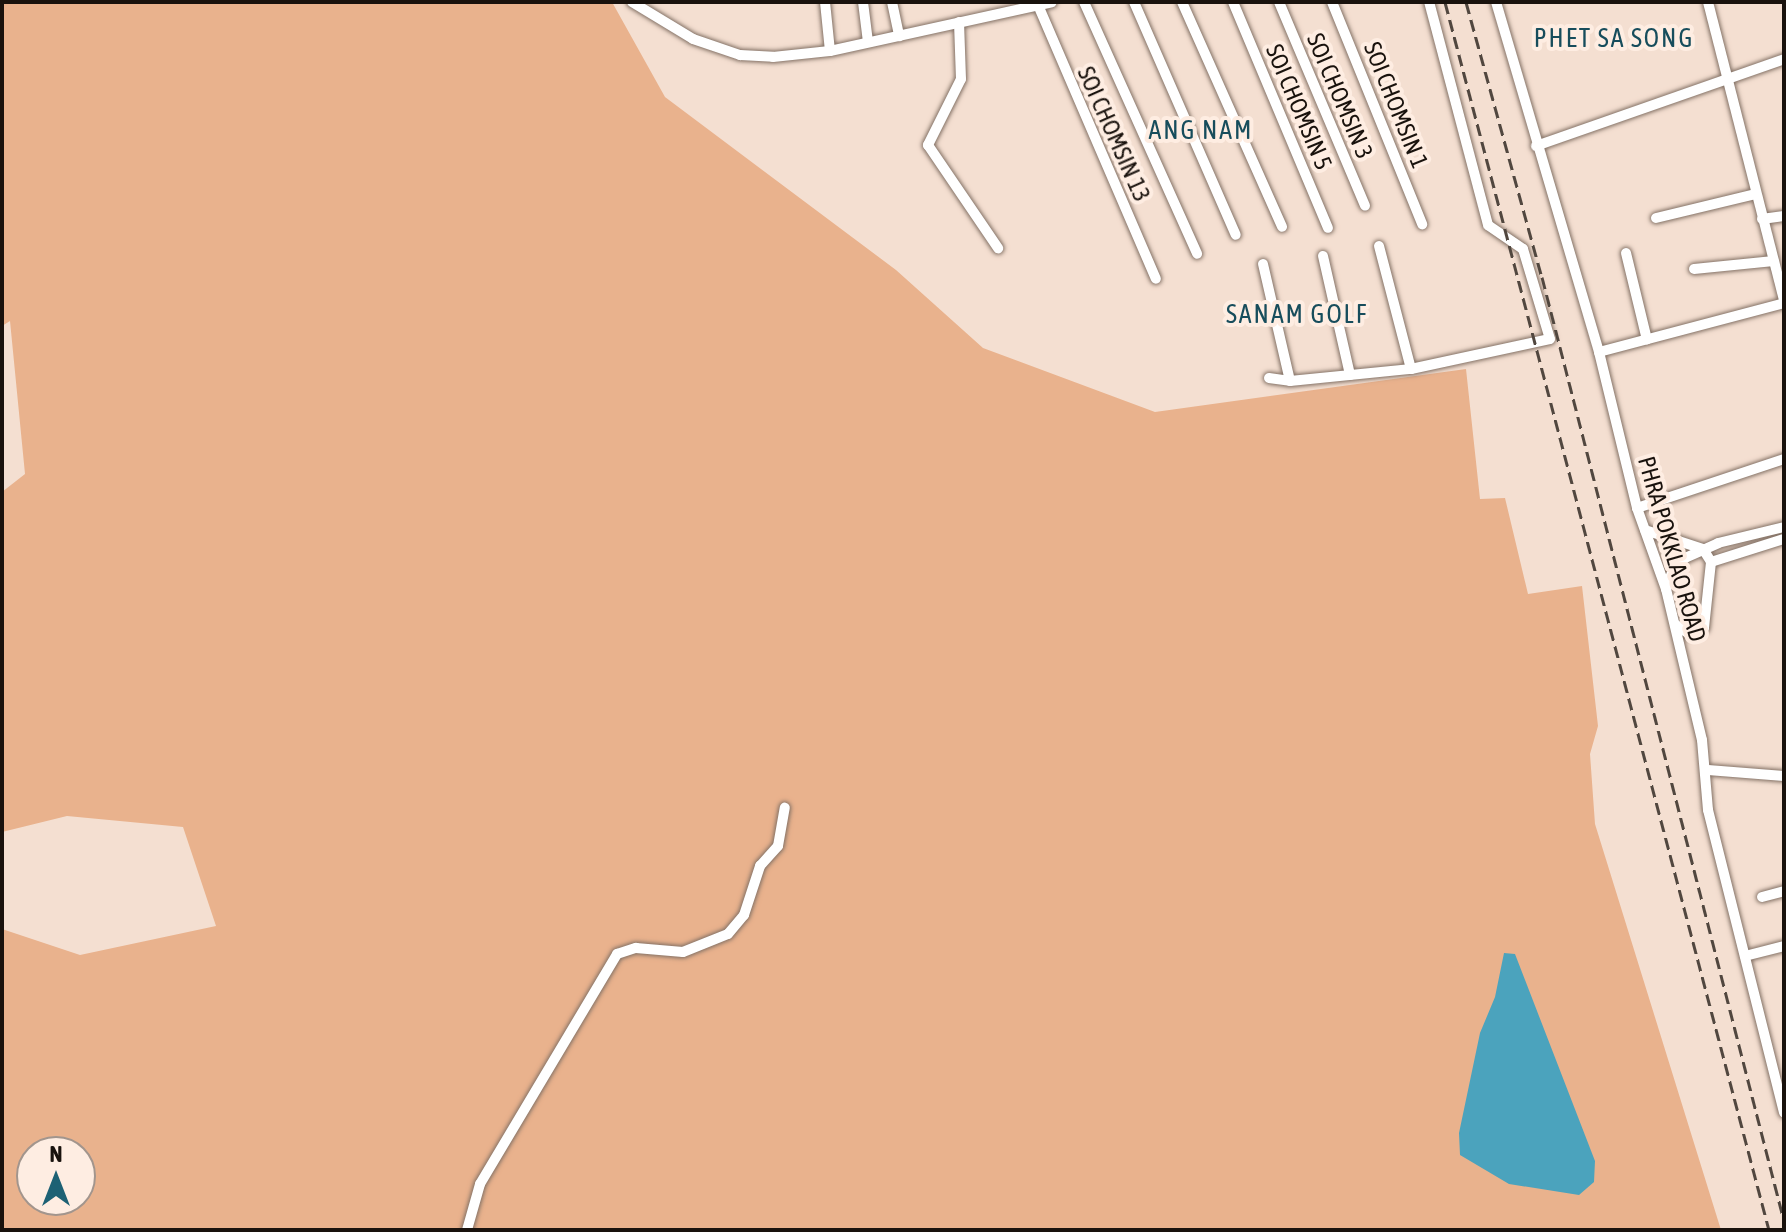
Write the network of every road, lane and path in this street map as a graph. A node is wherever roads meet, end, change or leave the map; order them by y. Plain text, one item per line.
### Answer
1 (632, 2) edge
2 (825, 2) edge
3 (863, 2) edge
4 (892, 2) edge
5 (1052, 2) edge
6 (1084, 2) edge
7 (1134, 2) edge
8 (1182, 2) edge
9 (1233, 2) edge
10 (1279, 2) edge
11 (1332, 2) edge
12 (1429, 2) edge
13 (1496, 2) edge
14 (1708, 2) edge
15 (1038, 5) junction
16 (959, 22) junction
17 (899, 36) junction
18 (868, 42) junction
19 (830, 51) junction
20 (1784, 59) edge
21 (1731, 78) junction
22 (1536, 146) junction
23 (1756, 194) junction
24 (1365, 206) dead end
25 (1784, 216) edge
26 (1656, 218) dead end
27 (1762, 219) junction
28 (1422, 224) dead end
29 (1282, 227) dead end
30 (1328, 228) dead end
31 (1236, 235) dead end
32 (1379, 246) dead end
33 (998, 248) dead end
34 (1626, 253) dead end
35 (1197, 254) dead end
36 (1323, 256) dead end
37 (1774, 261) junction
38 (1263, 264) dead end
39 (1694, 269) dead end
40 (1156, 279) dead end
41 (1784, 301) edge
42 (1647, 340) junction
43 (1599, 352) junction
44 (1411, 369) junction
45 (1350, 375) junction
46 (1269, 378) dead end
47 (1290, 381) junction
48 (1784, 459) edge
49 (1637, 508) junction
50 (1784, 527) edge
51 (1645, 530) junction
52 (1760, 532) junction
53 (1784, 539) edge
54 (1764, 544) junction
55 (1703, 549) junction
56 (1711, 562) junction
57 (1666, 589) junction
58 (1676, 625) junction
59 (1699, 633) junction
60 (1683, 660) junction
61 (1708, 770) junction
62 (1784, 776) edge
63 (785, 808) dead end
64 (1784, 891) edge
65 (1762, 897) dead end
66 (1784, 946) edge
67 (1745, 956) junction
68 (1784, 1109) edge
69 (467, 1230) edge

1 - 19 street
2 - 19 street
3 - 18 street
4 - 17 street
5 - 15 street
6 - 35 street
7 - 31 street
8 - 29 street
9 - 30 street, SOI CHOMSIN 5
10 - 24 street, SOI CHOMSIN 3
11 - 28 street, SOI CHOMSIN 1
12 - 44 street
13 - 22 street, PHRA POKKLAO ROAD
14 - 21 street
15 - 16 street
15 - 40 street, SOI CHOMSIN 13
16 - 17 street
16 - 33 street
17 - 18 street
18 - 19 street
20 - 21 street
21 - 22 street
21 - 23 street
22 - 43 street, PHRA POKKLAO ROAD
23 - 26 street
23 - 27 street
25 - 27 street
27 - 37 street
32 - 44 street
34 - 42 street
36 - 45 street
37 - 39 street
37 - 41 street
38 - 47 street
41 - 42 street
42 - 43 street
43 - 49 street, PHRA POKKLAO ROAD
44 - 45 street
45 - 47 street
46 - 47 street
48 - 49 street
49 - 51 street, PHRA POKKLAO ROAD
50 - 52 street
51 - 55 street
51 - 57 street, PHRA POKKLAO ROAD
52 - 54 street
52 - 55 street
53 - 54 street
54 - 56 street
55 - 56 street
55 - 57 street
56 - 59 street
57 - 58 street, PHRA POKKLAO ROAD
58 - 59 street
58 - 60 street, PHRA POKKLAO ROAD
59 - 60 street
60 - 61 street, PHRA POKKLAO ROAD
61 - 62 street
61 - 67 street, PHRA POKKLAO ROAD
63 - 69 street
64 - 65 street
66 - 67 street
67 - 68 street, PHRA POKKLAO ROAD

